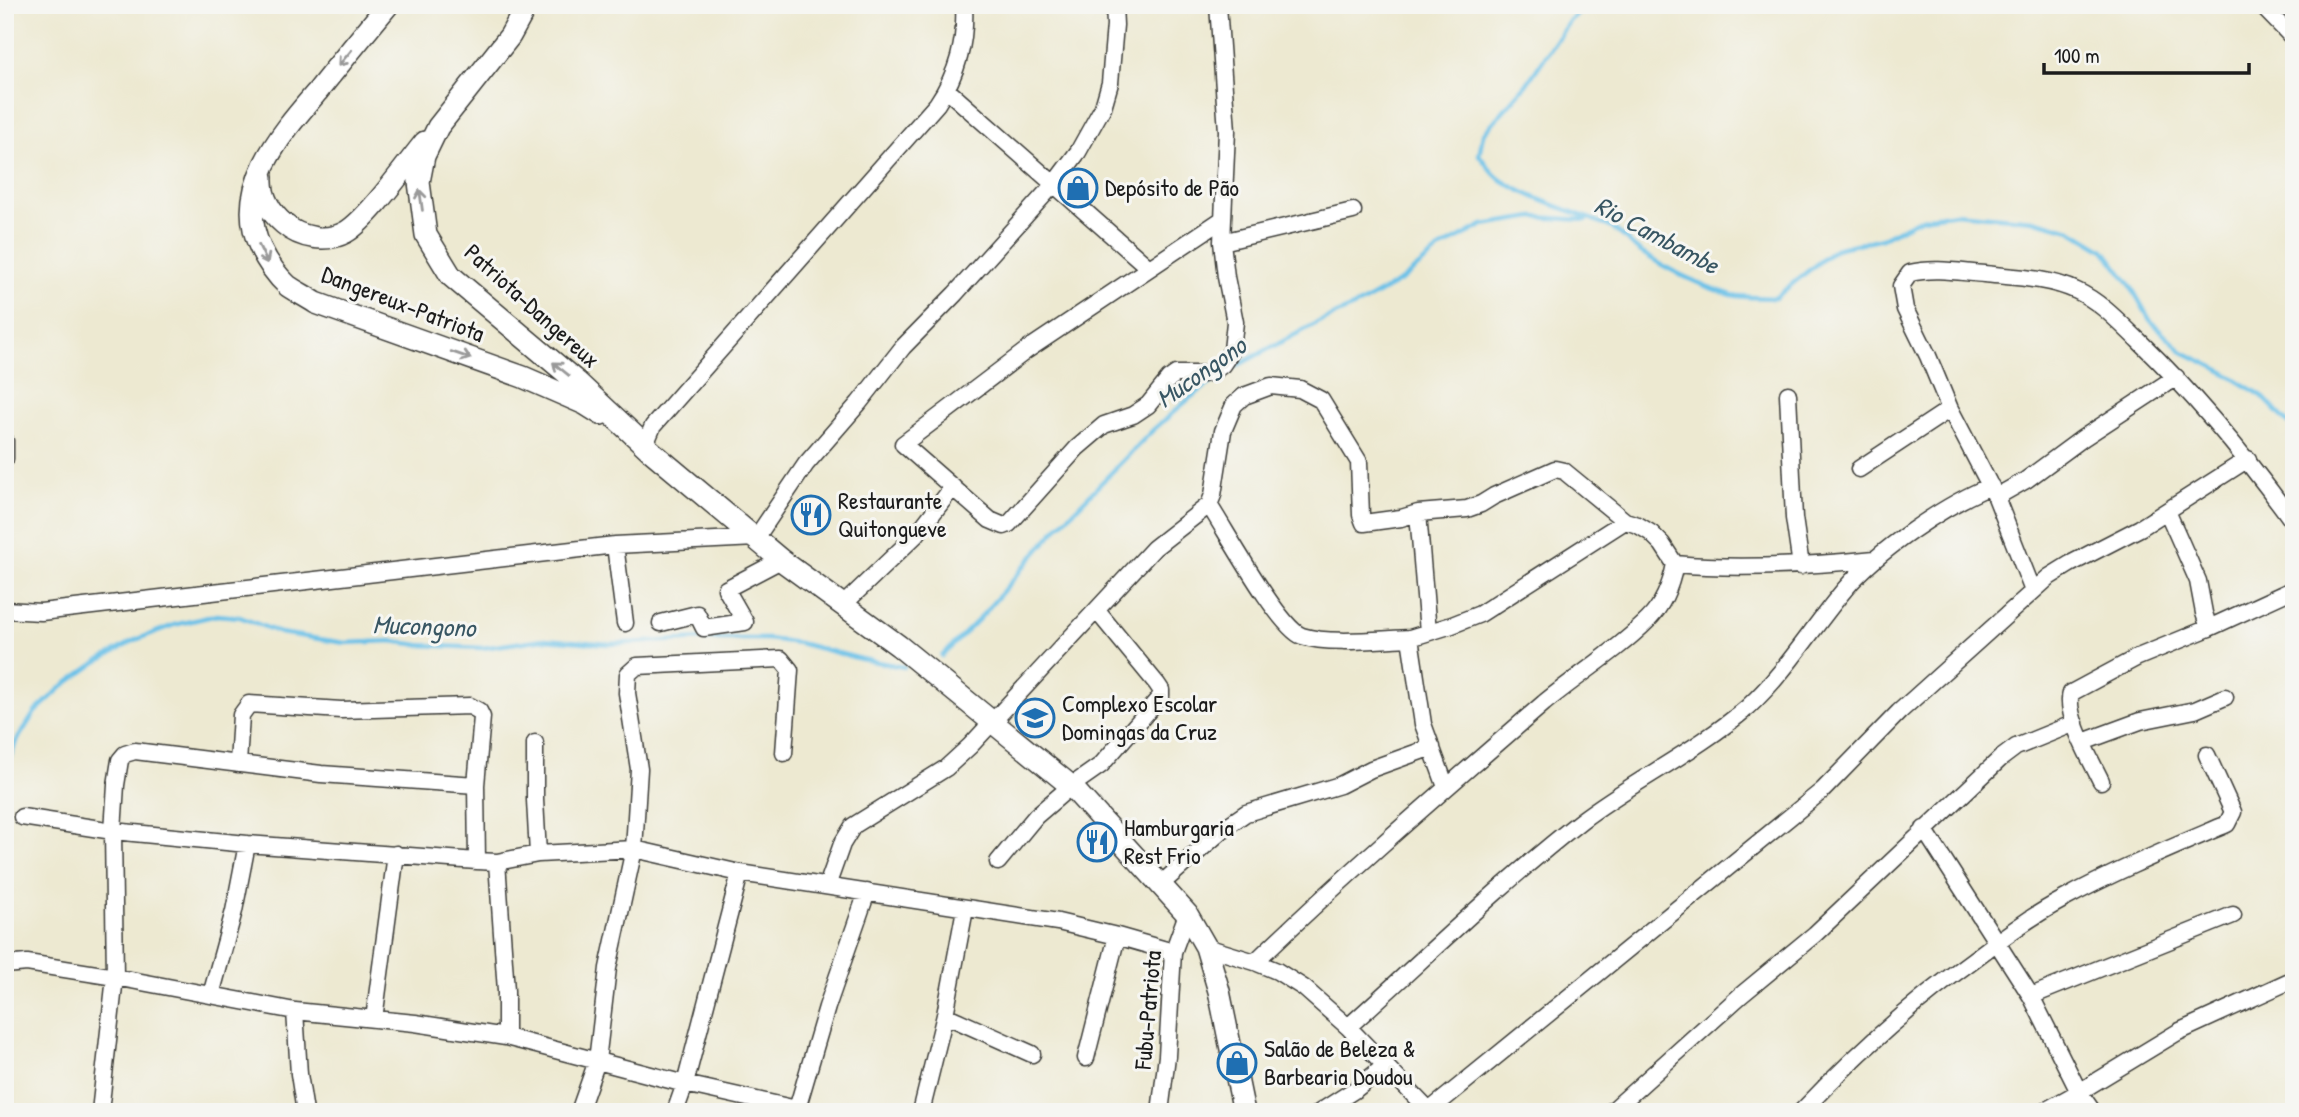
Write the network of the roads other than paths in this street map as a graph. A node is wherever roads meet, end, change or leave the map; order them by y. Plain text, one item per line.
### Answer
1 (388, 5) edge
2 (964, 5) edge
3 (1114, 5) edge
4 (1218, 5) edge
5 (2262, 5) edge
6 (523, 11) edge
7 (2294, 39) edge
8 (947, 90) junction
9 (438, 127) junction
10 (263, 164) junction
11 (1054, 184) junction
12 (1353, 211) dead end
13 (1223, 219) junction
14 (1222, 242) junction
15 (1149, 268) junction
16 (2176, 377) junction
17 (1788, 394) dead end
18 (1950, 408) junction
19 (5, 440) edge
20 (649, 447) junction
21 (5, 459) edge
22 (2248, 459) junction
23 (1859, 469) dead end
24 (953, 487) junction
25 (1994, 491) junction
26 (1209, 505) junction
27 (2167, 511) junction
28 (1418, 513) junction
29 (1625, 521) junction
30 (2294, 523) edge
31 (756, 538) junction
32 (615, 545) junction
33 (1875, 559) junction
34 (781, 560) junction
35 (1675, 564) junction
36 (1801, 566) junction
37 (2294, 589) edge
38 (2033, 591) junction
39 (843, 605) junction
40 (5, 610) edge
41 (1097, 611) junction
42 (625, 623) dead end
43 (661, 623) dead end
44 (2210, 628) junction
45 (1428, 632) junction
46 (1410, 638) junction
47 (2225, 697) dead end
48 (990, 722) junction
49 (2075, 723) junction
50 (2083, 742) junction
51 (536, 743) dead end
52 (1432, 747) junction
53 (783, 753) dead end
54 (2207, 755) dead end
55 (238, 764) junction
56 (2101, 781) dead end
57 (477, 785) junction
58 (1071, 786) junction
59 (1446, 787) junction
60 (22, 817) dead end
61 (1924, 830) junction
62 (113, 831) junction
63 (247, 844) junction
64 (634, 849) junction
65 (396, 854) junction
66 (538, 855) junction
67 (477, 861) junction
68 (497, 862) junction
69 (998, 862) dead end
70 (740, 873) junction
71 (1161, 884) junction
72 (827, 886) junction
73 (867, 892) junction
74 (965, 909) junction
75 (1187, 914) junction
76 (2233, 915) dead end
77 (1117, 936) junction
78 (1995, 943) junction
79 (1206, 947) junction
80 (1173, 952) junction
81 (1255, 962) junction
82 (5, 965) edge
83 (115, 977) junction
84 (2294, 979) edge
85 (211, 995) junction
86 (2031, 996) junction
87 (296, 1011) junction
88 (945, 1015) junction
89 (374, 1019) junction
90 (1348, 1027) junction
91 (506, 1037) junction
92 (1032, 1054) dead end
93 (1086, 1058) dead end
94 (597, 1061) junction
95 (1386, 1065) junction
96 (685, 1084) junction
97 (2080, 1092) junction
98 (804, 1110) edge
99 (1430, 1111) edge
100 (100, 1112) edge
101 (305, 1112) edge
102 (579, 1112) edge
103 (675, 1112) edge
104 (921, 1112) edge
105 (1160, 1112) edge
106 (1244, 1112) edge
107 (1320, 1112) edge
108 (1611, 1112) edge
109 (1801, 1112) edge
110 (2043, 1112) edge
111 (2093, 1112) edge

1 -> 10 street, Dangereux-Patriota
2 - 8 street
3 - 11 street
4 - 13 street
5 - 7 street
6 - 9 street, Patriota-Dangereux
8 - 11 street
8 - 20 street
9 - 10 street
20 -> 9 street, Patriota-Dangereux
10 -> 20 street, Dangereux-Patriota
11 - 15 street
11 - 31 street
12 - 14 street
13 - 14 street
13 - 15 street
14 - 24 street
15 - 24 street
16 - 18 street
16 - 22 street
16 - 25 street
17 - 36 street
18 - 23 street
18 - 25 street
19 - 21 street
20 - 31 street
22 - 27 street
22 - 30 street
24 - 39 street
25 - 33 street
25 - 38 street
26 - 28 street
26 - 41 street
26 - 46 street
27 - 38 street
27 - 44 street
28 - 29 street
28 - 45 street
29 - 35 street
29 - 45 street
31 - 32 street
31 - 34 street
32 - 40 street
32 - 42 street
33 - 36 street
33 - 90 street
34 - 39 street
34 - 43 street
35 - 36 street
35 - 59 street
37 - 44 street
38 - 99 street
39 - 48 street
41 - 48 street
41 - 58 street
44 - 49 street
45 - 46 street
46 - 52 street
47 - 50 street
48 - 58 street
48 - 72 street
49 - 50 street
49 - 61 street
50 - 56 street
51 - 66 street
52 - 59 street
52 - 71 street
53 - 64 street
54 - 78 street
55 - 57 street
55 - 57 street
55 - 62 street
57 - 67 street
58 - 69 street
58 - 71 street
59 - 81 street
60 - 62 street
61 - 78 street
61 - 108 street
62 - 63 street
62 - 83 street
63 - 65 street
63 - 85 street
64 - 66 street
64 - 70 street
64 - 94 street
65 - 67 street
65 - 89 street
66 - 68 street
67 - 68 street
68 - 91 street
70 - 72 street
70 - 96 street
71 - 75 street
72 - 73 street
73 - 74 street
73 - 98 street
74 - 77 street
74 - 88 street
75 - 79 street
75 - 80 street, Fubu-Patriota
76 - 86 street
77 - 80 street
77 - 93 street
78 - 86 street
78 - 109 street
79 - 81 street
79 - 106 street
80 - 105 street, Fubu-Patriota
81 - 90 street
82 - 83 street
83 - 85 street
83 - 100 street
84 - 97 street
85 - 87 street
86 - 97 street
87 - 89 street
87 - 101 street
88 - 92 street
88 - 104 street
89 - 91 street
90 - 95 street
91 - 94 street
94 - 96 street
94 - 102 street
95 - 99 street
95 - 107 street
96 - 98 street
96 - 103 street
97 - 110 street
97 - 111 street

